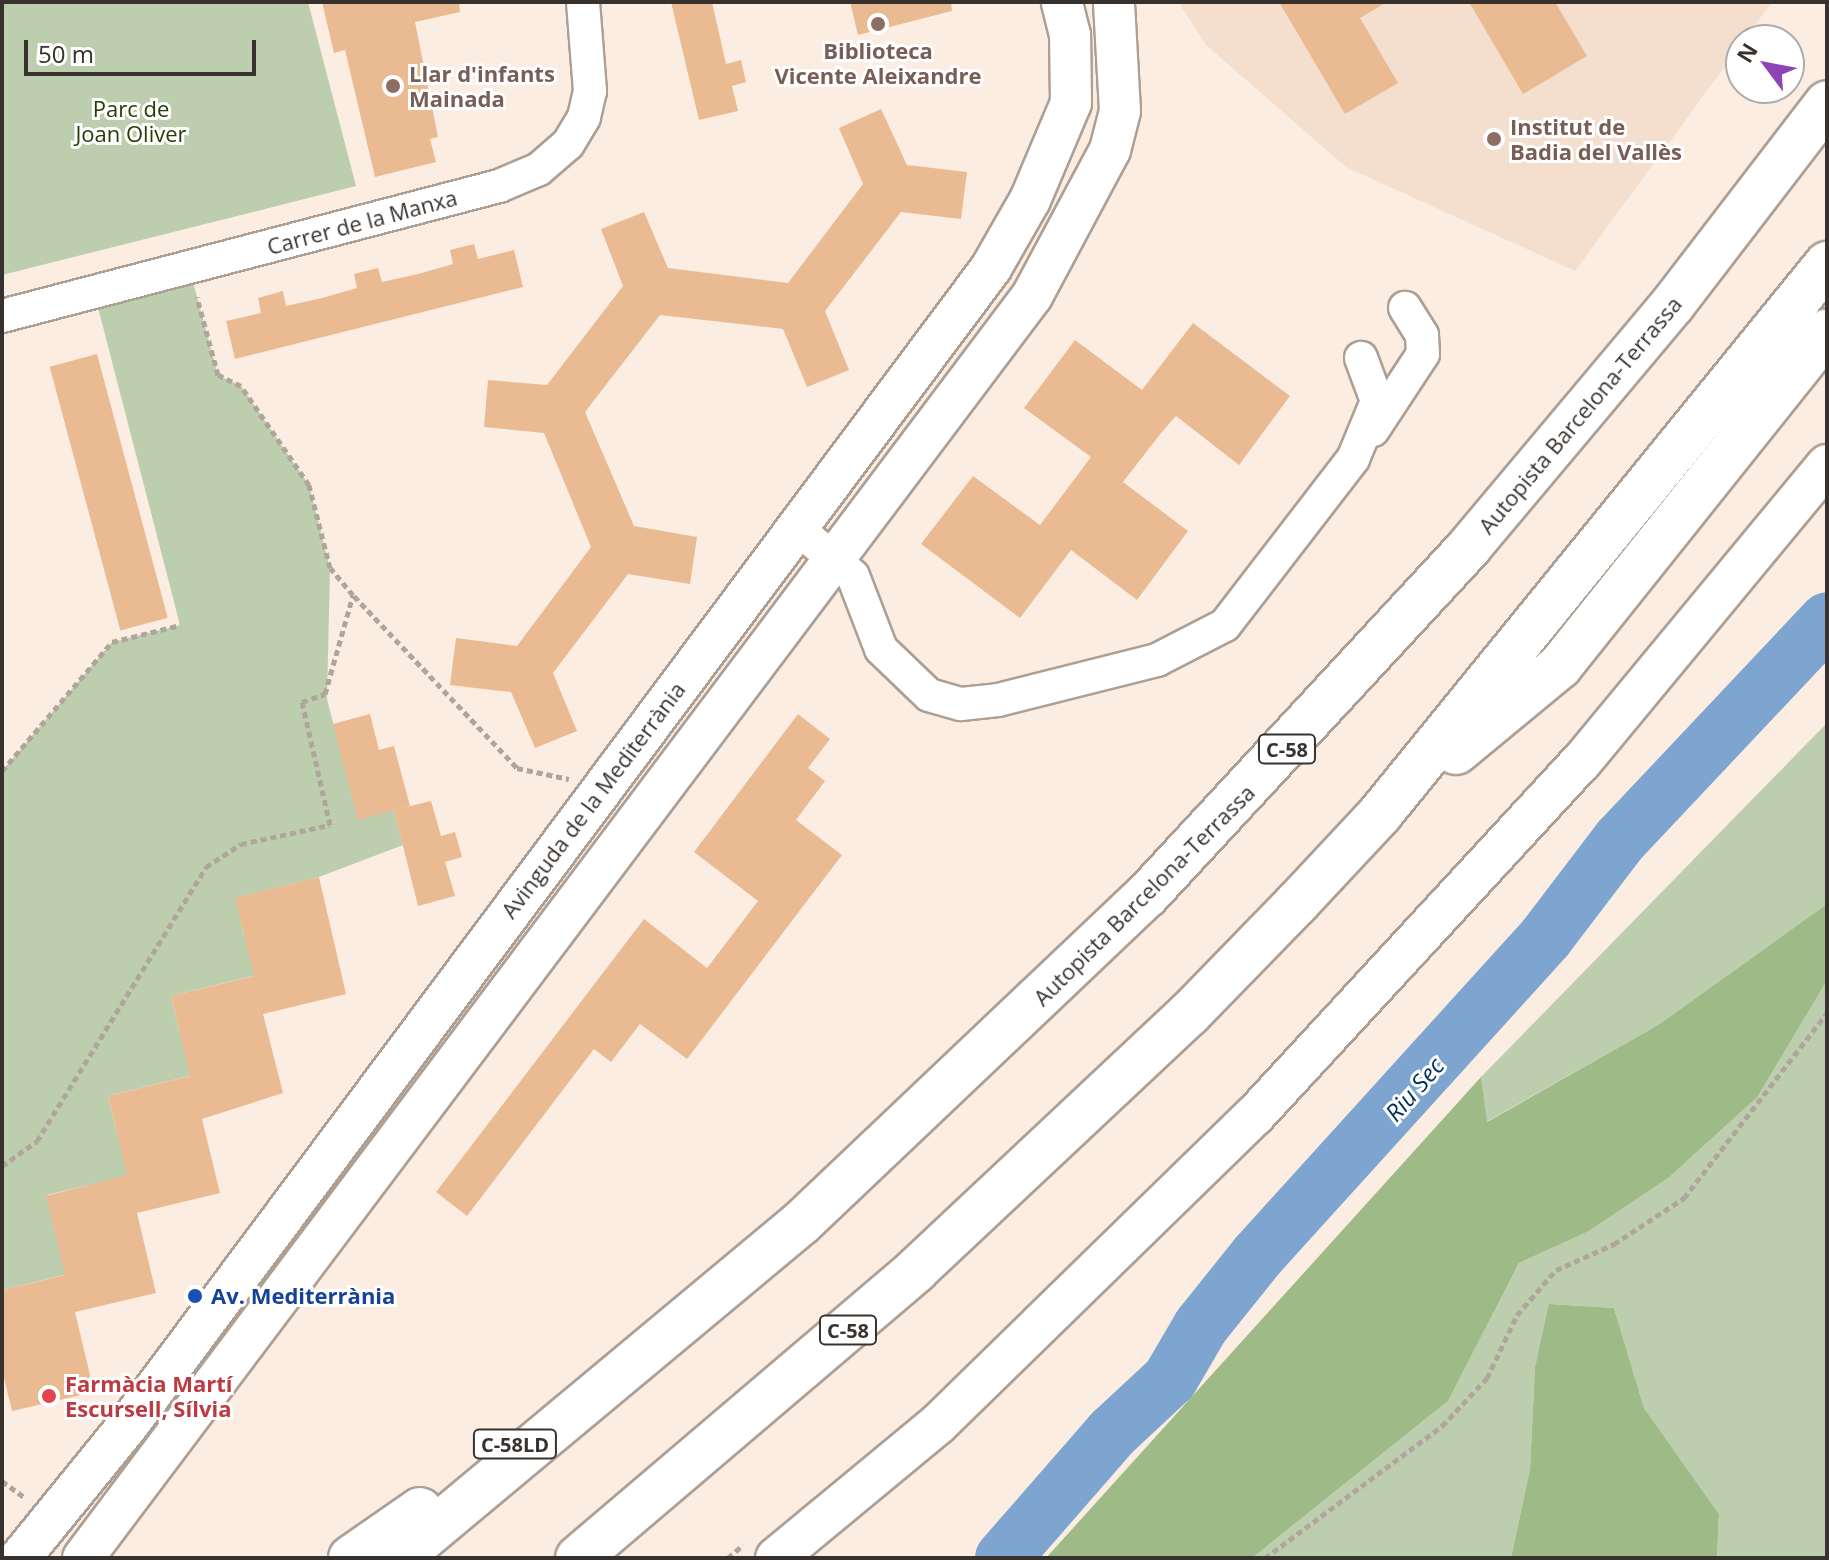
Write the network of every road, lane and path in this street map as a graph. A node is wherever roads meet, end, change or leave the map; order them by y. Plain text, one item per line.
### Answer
1 (583, 2) edge
2 (1062, 2) edge
3 (1114, 2) edge
4 (1827, 103) edge
5 (1827, 264) edge
6 (189, 267) junction
7 (1405, 308) dead end
8 (2, 316) edge
9 (1827, 332) edge
10 (1361, 358) dead end
11 (1353, 459) junction
12 (1827, 465) edge
13 (796, 527) junction
14 (835, 558) junction
15 (353, 595) junction
16 (180, 625) dead end
17 (2, 771) edge
18 (569, 779) dead end
19 (1380, 814) junction
20 (1827, 1013) edge
21 (2, 1166) edge
22 (678, 1331) junction
23 (20, 1558) edge
24 (83, 1558) edge
25 (351, 1558) edge
26 (399, 1558) edge
27 (578, 1558) edge
28 (776, 1558) edge
29 (1265, 1558) edge

1 - 6 street, Carrer de la Manxa
2 - 13 street, Avinguda de la Mediterrània
3 - 14 street
4 - 22 highway, Autopista Barcelona-Terrassa / C-58
5 - 19 highway, C-58
6 - 8 street, Carrer de la Manxa
6 - 15 path
7 - 11 street
9 - 19 highway
10 - 11 street
11 - 14 street
12 - 28 street
13 - 14 street
13 - 23 street, Avinguda de la Mediterrània
14 - 24 street
15 - 18 path
15 - 21 path
16 - 17 path
19 - 27 highway, C-58
20 - 29 path
22 - 25 highway, C-58LD
22 - 26 highway, Autopista Barcelona-Terrassa / C-58

